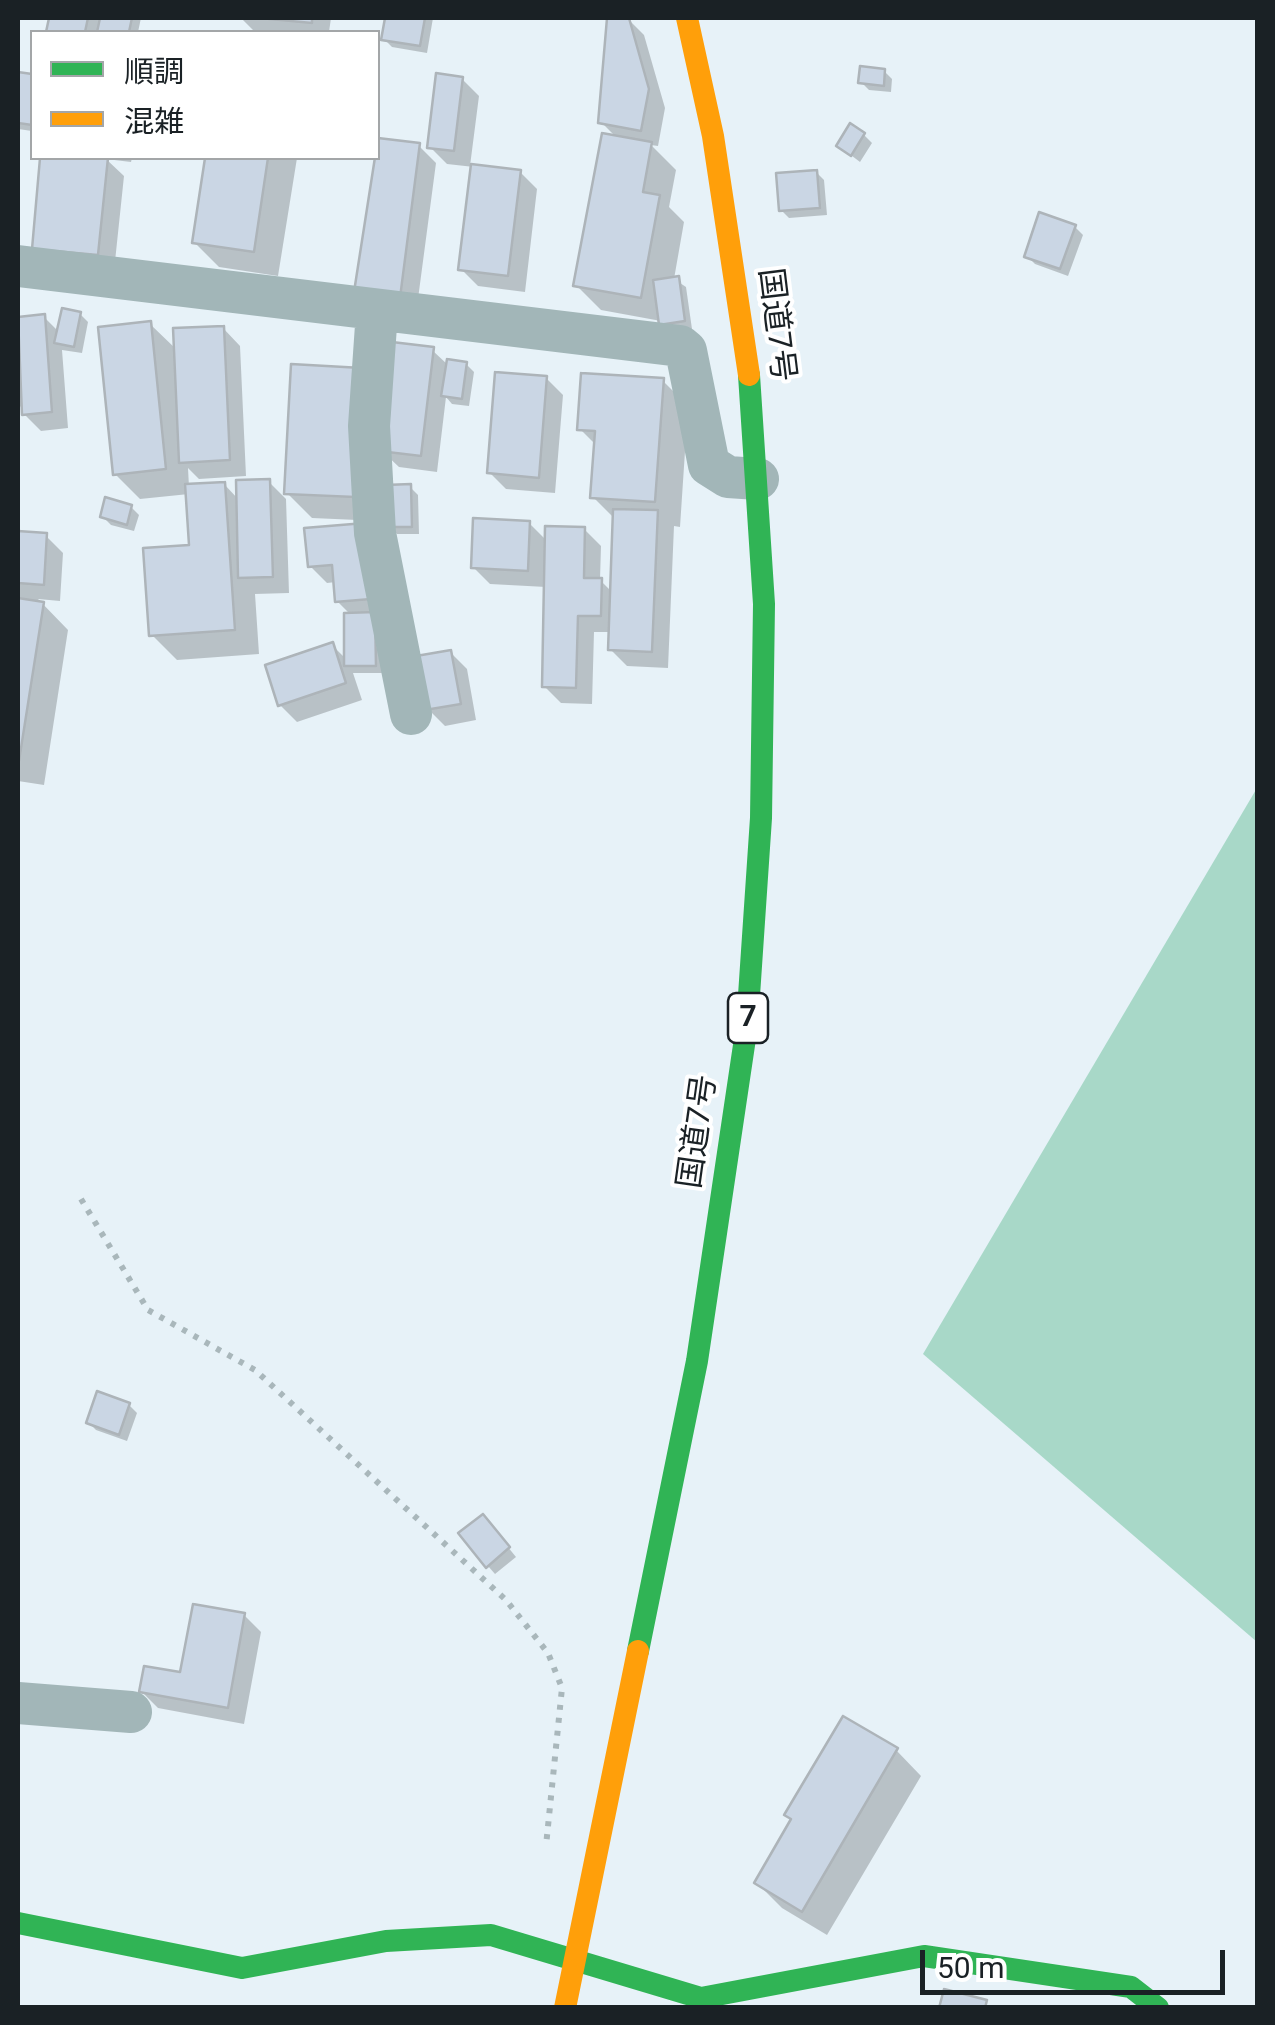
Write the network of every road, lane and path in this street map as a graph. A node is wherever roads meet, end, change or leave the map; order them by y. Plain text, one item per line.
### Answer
1 (688, 18) edge
2 (18, 266) edge
3 (376, 310) junction
4 (758, 478) junction
5 (411, 714) dead end
6 (81, 1200) dead end
7 (18, 1703) edge
8 (131, 1712) dead end
9 (545, 1854) dead end
10 (18, 1924) edge
11 (576, 1958) junction
12 (565, 2008) edge
13 (1158, 2008) edge

1 - 4 main road, 国道7号 / 7
2 - 3 street
3 - 4 street
3 - 5 street
4 - 11 main road, 国道7号 / 7
6 - 9 path
7 - 8 street
10 - 11 main road
11 - 12 main road, 国道7号 / 7
11 - 13 main road

